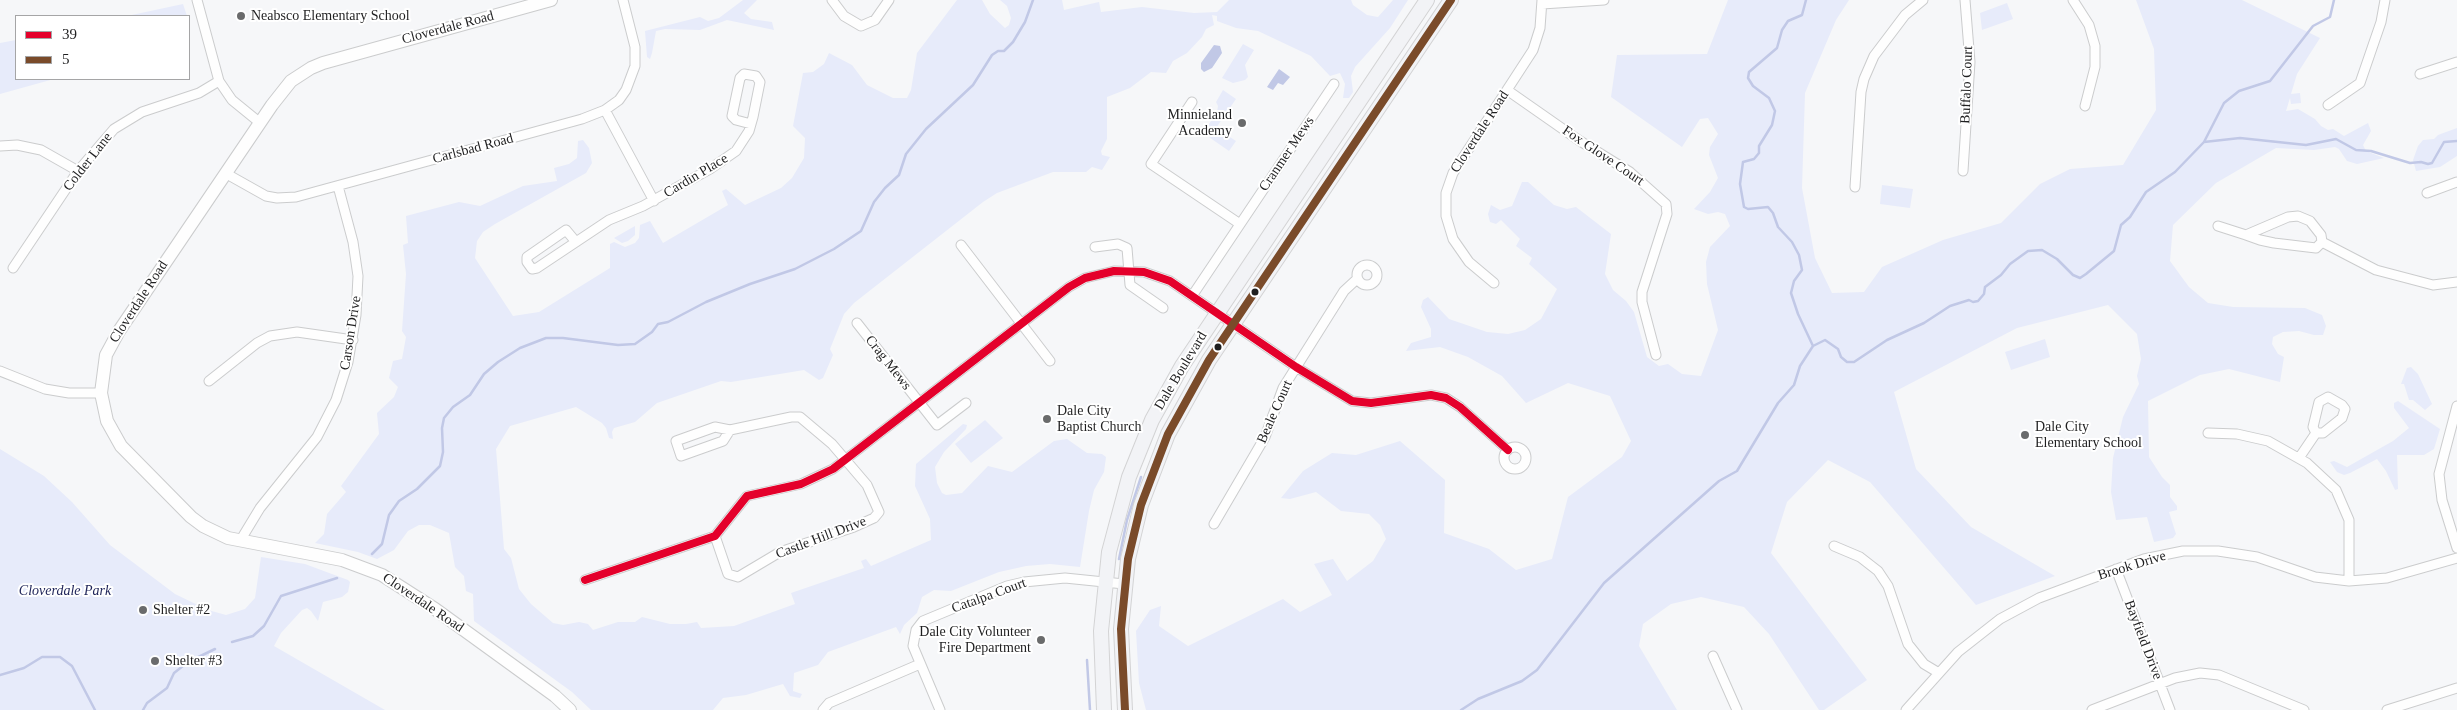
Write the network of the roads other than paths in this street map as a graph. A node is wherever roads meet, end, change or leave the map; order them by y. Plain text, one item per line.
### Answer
1 (197, 0) edge
2 (551, 0) edge
3 (623, 0) edge
4 (832, 0) edge
5 (889, 0) edge
6 (1427, 0) edge
7 (1451, 0) edge
8 (1604, 0) edge
9 (1923, 0) edge
10 (1965, 0) edge
11 (2073, 0) edge
12 (2385, 0) edge
13 (1576, 1) edge
14 (1542, 2) edge
15 (2457, 62) edge
16 (2420, 74) dead end
17 (219, 81) junction
18 (1334, 84) dead end
19 (1507, 90) junction
20 (1192, 102) dead end
21 (2328, 105) dead end
22 (2085, 106) dead end
23 (605, 110) junction
24 (259, 122) junction
25 (751, 124) junction
26 (0, 146) edge
27 (78, 171) junction
28 (1963, 171) dead end
29 (225, 173) junction
30 (2457, 182) edge
31 (338, 186) junction
32 (1855, 187) dead end
33 (2427, 193) dead end
34 (654, 201) junction
35 (1240, 224) junction
36 (2218, 226) dead end
37 (2246, 235) junction
38 (576, 242) junction
39 (2322, 242) junction
40 (961, 245) dead end
41 (1095, 247) dead end
42 (13, 268) dead end
43 (1128, 270) junction
44 (1357, 279) dead end
45 (2457, 282) edge
46 (1494, 283) dead end
47 (1192, 296) junction
48 (1163, 308) dead end
49 (1218, 313) junction
50 (857, 323) dead end
51 (1233, 324) junction
52 (1021, 325) junction
53 (352, 340) junction
54 (1656, 355) dead end
55 (1050, 360) dead end
56 (1296, 367) junction
57 (0, 371) edge
58 (209, 381) dead end
59 (101, 393) junction
60 (966, 403) dead end
61 (919, 404) junction
62 (2457, 406) edge
63 (730, 430) junction
64 (2208, 433) dead end
65 (2316, 433) dead end
66 (1508, 450) dead end
67 (2299, 458) junction
68 (846, 461) junction
69 (1214, 524) dead end
70 (716, 536) junction
71 (240, 541) junction
72 (1834, 546) dead end
73 (2457, 548) edge
74 (2457, 558) edge
75 (2116, 569) junction
76 (585, 580) dead end
77 (2349, 581) junction
78 (1104, 582) junction
79 (1124, 584) junction
80 (1713, 656) dead end
81 (920, 664) junction
82 (1939, 673) junction
83 (2160, 684) junction
84 (2457, 688) edge
85 (570, 710) edge
86 (823, 710) edge
87 (940, 710) edge
88 (1104, 710) edge
89 (1125, 710) edge
90 (1737, 710) edge
91 (1906, 710) edge
92 (2092, 710) edge
93 (2170, 710) edge
94 (2304, 710) edge
95 (2387, 710) edge

1 - 17 street
2 - 24 street, Cloverdale Road
3 - 23 street, Carlsbad Road
4 - 5 street
6 - 49 main road, Dale Boulevard
7 - 51 main road, Dale Boulevard
8 - 13 street
9 - 32 street
10 - 28 street, Buffalo Court
11 - 22 street
12 - 21 street
13 - 14 street
14 - 19 street, Cloverdale Road
15 - 16 street
17 - 24 street
17 - 27 street, Colder Lane
18 - 35 street, Cranmer Mews
19 - 46 street, Cloverdale Road
19 - 54 street, Fox Glove Court
20 - 35 street
23 - 31 street, Carlsbad Road
23 - 34 street, Cardin Place
24 - 29 street, Cloverdale Road
25 - 25 street, Cardin Place
25 - 34 street, Cardin Place
26 - 27 street
27 - 42 street, Colder Lane
29 - 31 street, Carlsbad Road
29 - 59 street, Cloverdale Road
30 - 33 street
31 - 53 street, Carson Drive
34 - 38 street, Cardin Place
35 - 47 street, Cranmer Mews
36 - 37 street
37 - 39 street
37 - 39 street
38 - 38 street, Cardin Place
39 - 45 street
40 - 52 street
41 - 43 street
43 - 47 street
43 - 48 street
43 - 52 street
44 - 56 street, Beale Court
47 - 49 street
49 - 51 street
49 - 78 main road, Dale Boulevard
50 - 61 street, Crag Mews
51 - 56 street
51 - 79 main road, Dale Boulevard
52 - 55 street
52 - 61 street
53 - 58 street
53 - 71 street, Carson Drive
56 - 66 street
56 - 69 street, Beale Court
57 - 59 street
59 - 71 street, Cloverdale Road
60 - 61 street, Crag Mews
61 - 68 street
62 - 73 street
63 - 63 street, Castle Hill Drive
63 - 68 street, Castle Hill Drive
64 - 67 street
65 - 67 street
67 - 77 street
68 - 70 street
68 - 70 street, Castle Hill Drive
70 - 76 street
71 - 85 street, Cloverdale Road
72 - 82 street
74 - 77 street, Brook Drive
75 - 77 street, Brook Drive
75 - 82 street, Brook Drive
75 - 83 street, Bayfield Drive
78 - 79 street, Catalpa Court
78 - 81 street, Catalpa Court
78 - 88 main road, Dale Boulevard
79 - 89 main road, Dale Boulevard
80 - 90 street
81 - 86 street
81 - 87 street, Catalpa Court
82 - 91 street, Brook Drive
83 - 92 street
83 - 93 street, Bayfield Drive
83 - 94 street
84 - 95 street

